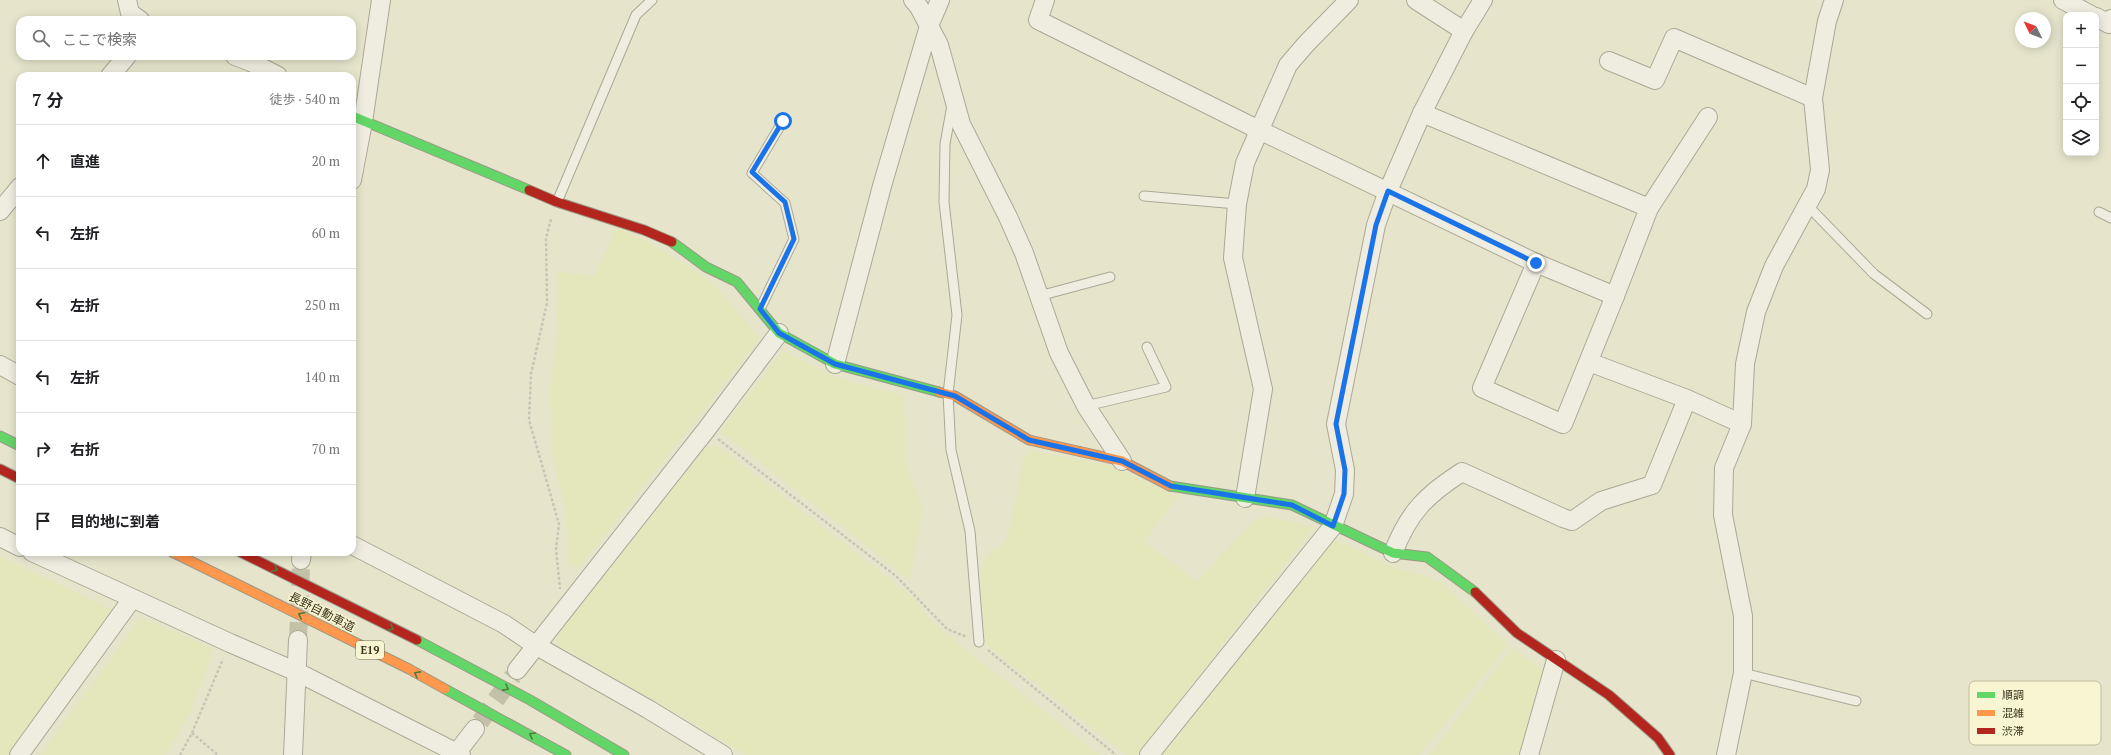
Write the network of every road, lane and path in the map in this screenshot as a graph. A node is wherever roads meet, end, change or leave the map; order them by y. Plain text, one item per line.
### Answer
1 (127, 0) edge
2 (381, 0) edge
3 (652, 0) edge
4 (913, 0) edge
5 (940, 0) edge
6 (1045, 0) edge
7 (1349, 0) edge
8 (1416, 0) edge
9 (1483, 0) edge
10 (1834, 0) edge
11 (2063, 0) edge
12 (2085, 12) edge
13 (134, 16) edge
14 (2099, 19) edge
15 (2111, 19) edge
16 (929, 26) junction
17 (1464, 31) junction
18 (124, 60) edge
19 (246, 60) edge
20 (1609, 61) dead end
21 (113, 72) edge
22 (270, 72) edge
23 (953, 96) junction
24 (1813, 98) junction
25 (1422, 113) junction
26 (1708, 117) dead end
27 (357, 119) edge
28 (783, 121) dead end
29 (1259, 130) junction
30 (356, 131) edge
31 (1388, 191) junction
32 (16, 192) edge
33 (1144, 196) dead end
34 (557, 202) junction
35 (1237, 204) junction
36 (1808, 205) junction
37 (1649, 208) junction
38 (0, 211) edge
39 (2099, 212) dead end
40 (2111, 218) edge
41 (1536, 263) junction
42 (1110, 277) dead end
43 (1039, 296) junction
44 (1615, 296) junction
45 (760, 309) junction
46 (1927, 314) dead end
47 (779, 333) junction
48 (1147, 347) dead end
49 (1589, 362) junction
50 (835, 364) junction
51 (0, 366) edge
52 (16, 374) edge
53 (948, 394) junction
54 (1687, 399) junction
55 (1086, 406) junction
56 (1742, 424) junction
57 (706, 430) junction
58 (0, 436) edge
59 (16, 444) edge
60 (1122, 461) junction
61 (0, 469) edge
62 (16, 477) edge
63 (1245, 498) junction
64 (1333, 526) junction
65 (0, 537) edge
66 (16, 545) edge
67 (356, 547) edge
68 (1394, 552) junction
69 (41, 556) edge
70 (180, 556) edge
71 (248, 556) edge
72 (132, 599) junction
73 (565, 607) junction
74 (298, 640) tunnel mouth
75 (979, 642) junction
76 (230, 643) junction
77 (535, 645) junction
78 (1556, 660) junction
79 (517, 670) tunnel mouth
80 (297, 672) junction
81 (1743, 673) junction
82 (1856, 702) dead end
83 (475, 729) tunnel mouth
84 (192, 733) junction
85 (458, 754) edge
86 (19, 755) edge
87 (180, 755) edge
88 (218, 755) edge
89 (293, 755) edge
90 (566, 755) edge
91 (624, 755) edge
92 (723, 755) edge
93 (1116, 755) edge
94 (1149, 755) edge
95 (1529, 755) edge
96 (1670, 755) edge
97 (1726, 755) edge

1 - 13 street
2 - 27 street
3 - 34 lane
4 - 16 street
5 - 16 street
6 - 29 street
7 - 29 street
8 - 17 street
9 - 17 street
10 - 24 street
11 - 12 street
14 - 15 street
16 - 23 street
16 - 50 street
17 - 25 street
18 - 21 street
19 - 22 street
20 - 24 street
23 - 43 street
23 - 53 lane
24 - 36 street
25 - 31 street
25 - 37 street
26 - 37 street
27 - 30 street
27 - 34 main road
28 - 45 lane
29 - 31 street
29 - 35 street
31 - 41 street
31 - 64 street
32 - 38 street
33 - 35 lane
34 - 45 main road
34 - 73 path
35 - 63 street
36 - 46 lane
36 - 56 street
37 - 44 street
39 - 40 lane
41 - 44 street
41 - 49 street
42 - 43 lane
43 - 55 street
44 - 49 street
45 - 47 main road
47 - 50 main road
47 - 57 street
48 - 55 lane
49 - 54 street
50 - 53 main road
51 - 52 street
53 - 60 main road
53 - 75 lane
54 - 56 street
54 - 68 street
55 - 60 street
56 - 81 street
57 - 73 street
57 - 75 path
58 - 59 main road
60 - 63 main road
61 - 62 main road
63 - 64 main road
64 - 68 main road
64 - 94 street
65 - 66 street
67 - 77 street
68 - 78 main road
69 - 72 street
90 -> 70 main road, 長野自動車道 / E19
71 -> 91 main road, 長野自動車道 / E19
72 - 76 street
72 - 86 street
73 - 77 street
74 - 80 street
75 - 93 path
76 - 80 street
76 - 84 path
77 - 79 street
77 - 92 street
78 - 95 street
78 - 96 main road
80 - 85 street
80 - 89 street
81 - 82 lane
81 - 97 street
83 - 85 street
84 - 87 path
84 - 88 path

